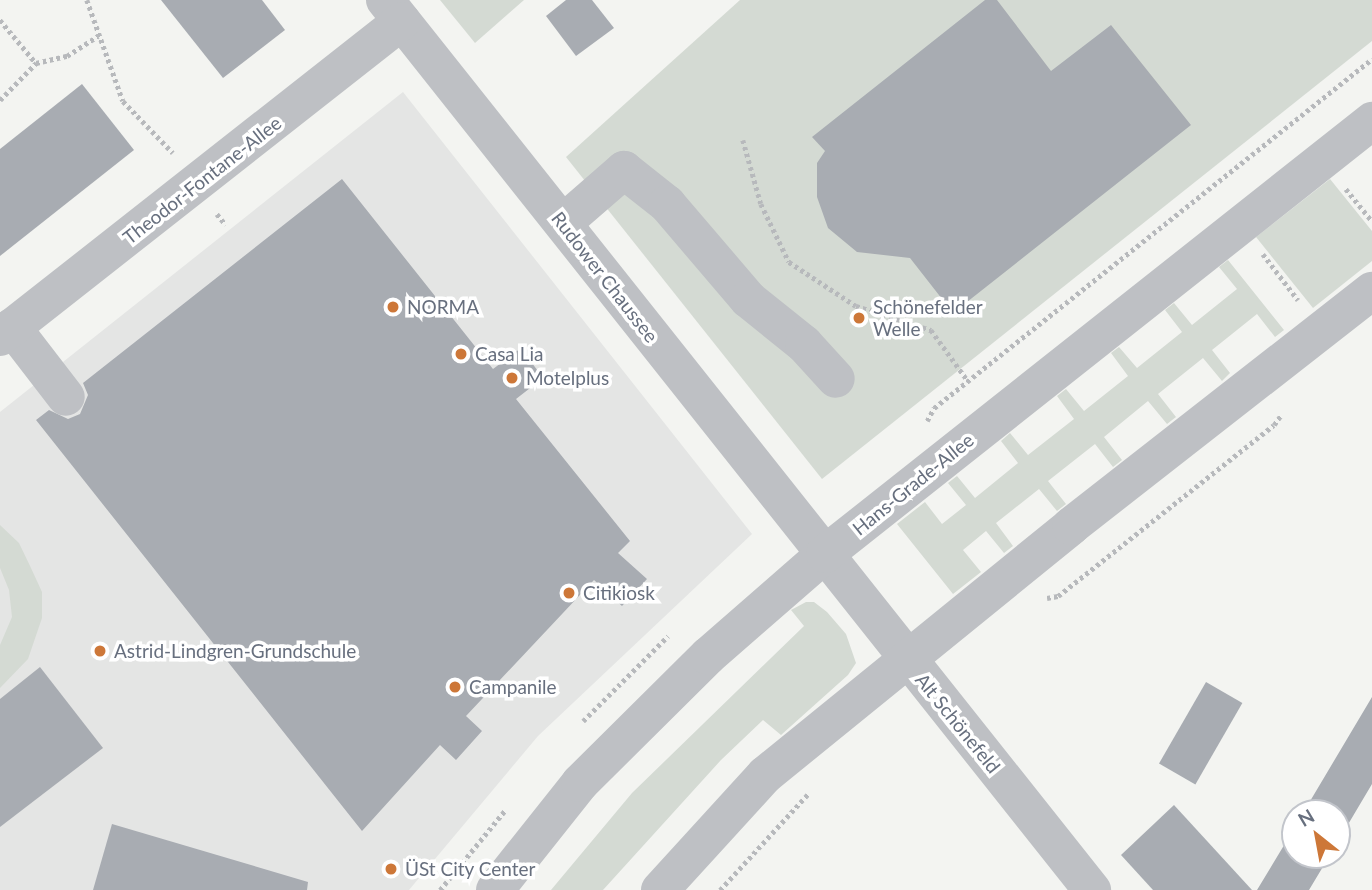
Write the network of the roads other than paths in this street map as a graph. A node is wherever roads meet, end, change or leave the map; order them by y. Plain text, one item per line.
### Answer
1 (393, 10) edge
2 (1372, 121) edge
3 (563, 223) junction
4 (1372, 291) edge
5 (6, 332) edge
6 (836, 379) dead end
7 (66, 397) dead end
8 (825, 554) junction
9 (906, 658) junction
10 (495, 890) edge
11 (660, 890) edge
12 (1092, 890) edge

1 - 3 street, Rudower Chaussee
1 - 5 street, Theodor-Fontane-Allee
2 - 8 street, Hans-Grade-Allee
3 - 6 street
3 - 8 street, Rudower Chaussee
4 - 9 street
5 - 7 street
8 - 9 street, Alt Schönefeld
8 - 10 street, Hans-Grade-Allee
9 - 11 street
9 - 12 street, Alt Schönefeld

